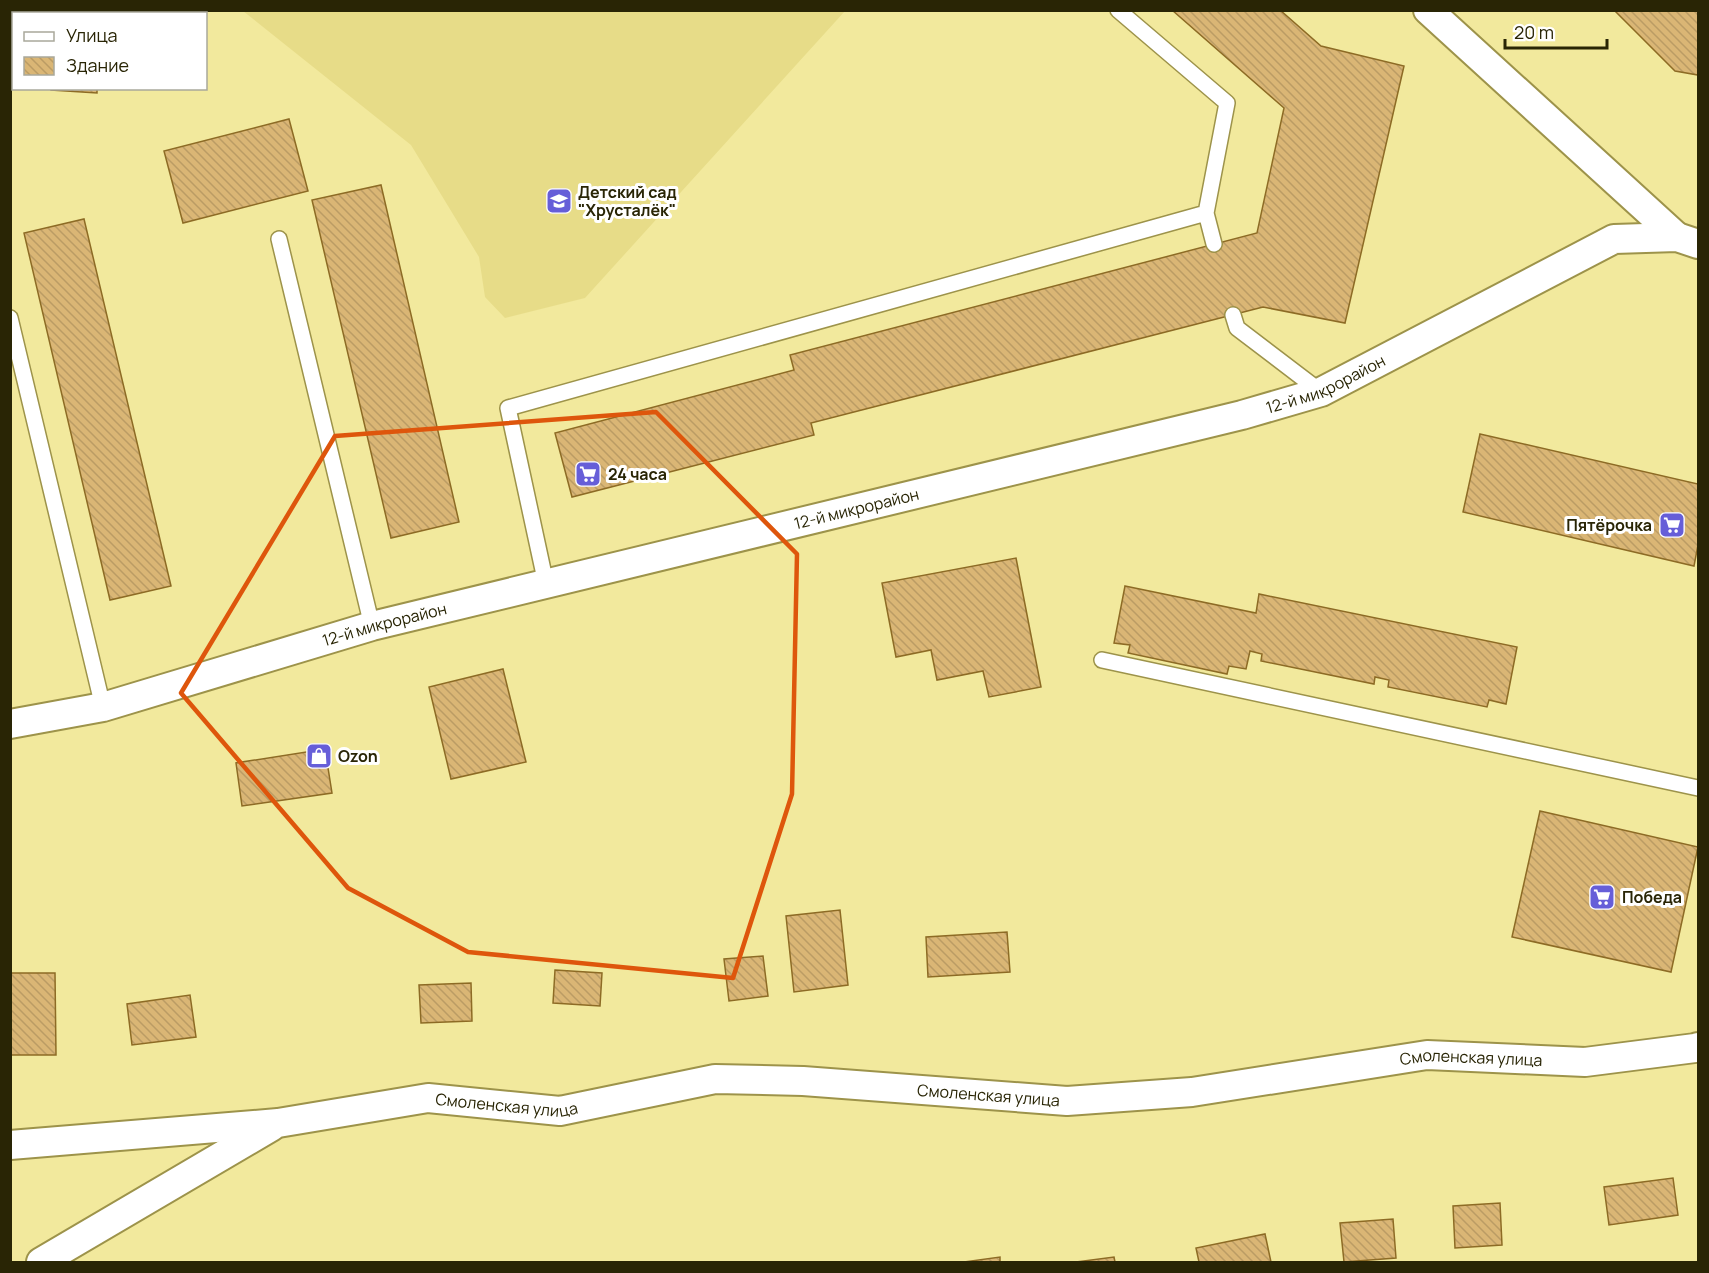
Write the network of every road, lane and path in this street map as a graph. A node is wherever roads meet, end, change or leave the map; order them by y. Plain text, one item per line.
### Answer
1 (1118, 10) edge
2 (1428, 10) edge
3 (1206, 213) junction
4 (279, 239) dead end
5 (1688, 241) edge
6 (1214, 244) dead end
7 (1233, 315) dead end
8 (10, 318) edge
9 (1321, 392) junction
10 (546, 584) junction
11 (372, 626) junction
12 (1102, 660) dead end
13 (103, 706) junction
14 (10, 724) edge
15 (1698, 788) edge
16 (1698, 1047) edge
17 (278, 1123) junction
18 (10, 1145) edge
19 (40, 1263) edge

1 - 3 lane
2 - 5 street, 12-й микрорайон
3 - 6 lane
3 - 10 lane
4 - 11 lane
5 - 9 street, 12-й микрорайон
7 - 9 lane
8 - 13 lane
9 - 10 street, 12-й микрорайон
10 - 11 street, 12-й микрорайон
11 - 13 street, 12-й микрорайон
12 - 15 lane
13 - 14 street, 12-й микрорайон
16 - 17 street, Смоленская улица
17 - 18 street, Смоленская улица
17 - 19 street, Смоленская улица

